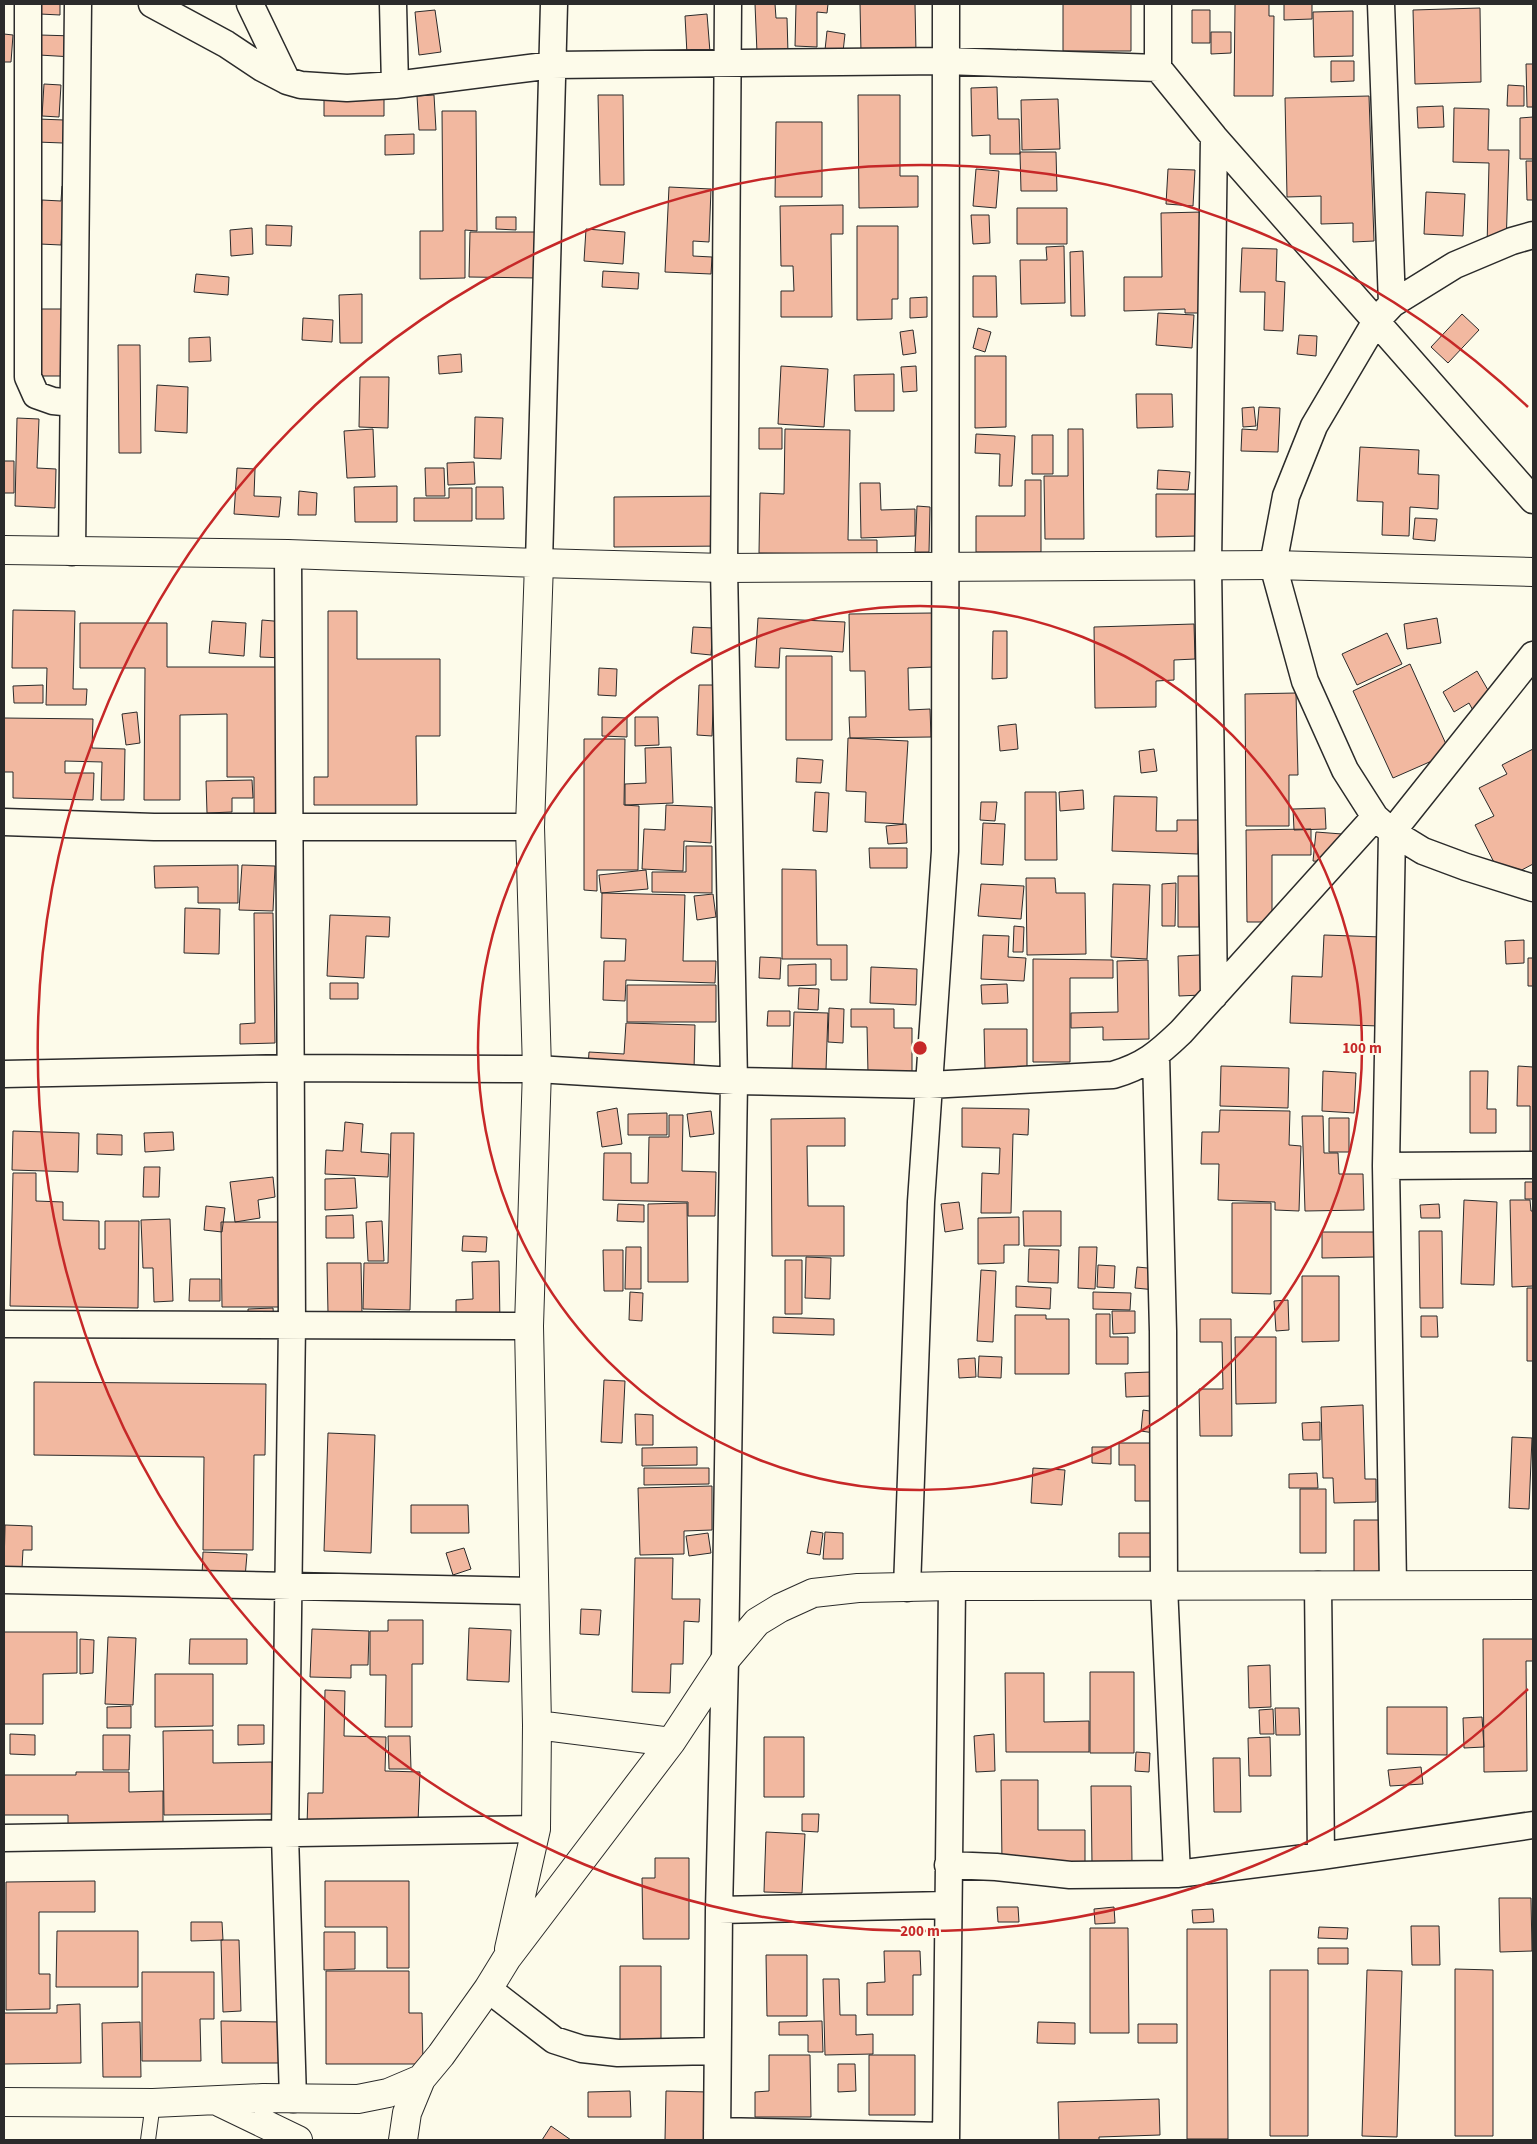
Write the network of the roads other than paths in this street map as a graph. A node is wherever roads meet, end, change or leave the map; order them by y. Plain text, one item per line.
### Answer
1 (28, 4) edge
2 (78, 4) edge
3 (152, 4) edge
4 (250, 4) edge
5 (393, 4) edge
6 (554, 4) edge
7 (728, 4) edge
8 (946, 4) edge
9 (1158, 4) edge
10 (1381, 4) edge
11 (946, 61) junction
12 (728, 63) junction
13 (553, 66) junction
14 (1158, 68) junction
15 (287, 82) junction
16 (396, 85) junction
17 (1214, 138) junction
18 (1533, 235) edge
19 (1384, 312) junction
20 (73, 403) junction
21 (1533, 500) edge
22 (4, 550) edge
23 (72, 552) junction
24 (288, 554) junction
25 (539, 563) junction
26 (1208, 565) junction
27 (1273, 565) junction
28 (944, 566) junction
29 (724, 568) junction
30 (1533, 572) edge
31 (1533, 655) edge
32 (4, 822) edge
33 (1383, 824) junction
34 (288, 827) junction
35 (530, 827) junction
36 (1533, 888) edge
37 (1214, 996) junction
38 (1156, 1055) junction
39 (292, 1068) junction
40 (537, 1069) junction
41 (4, 1074) edge
42 (734, 1081) junction
43 (928, 1085) junction
44 (1533, 1165) edge
45 (1386, 1166) junction
46 (4, 1324) edge
47 (292, 1324) junction
48 (529, 1326) junction
49 (4, 1580) edge
50 (1393, 1584) junction
51 (1533, 1585) edge
52 (290, 1586) junction
53 (952, 1586) junction
54 (1164, 1586) junction
55 (1318, 1586) junction
56 (907, 1588) junction
57 (534, 1592) junction
58 (725, 1660) junction
59 (538, 1725) junction
60 (671, 1742) junction
61 (1533, 1825) edge
62 (536, 1829) junction
63 (285, 1835) junction
64 (4, 1838) edge
65 (1321, 1856) junction
66 (948, 1865) junction
67 (1177, 1874) junction
68 (948, 1905) junction
69 (719, 1910) junction
70 (506, 1958) junction
71 (488, 1990) junction
72 (717, 2051) junction
73 (421, 2079) junction
74 (293, 2099) junction
75 (4, 2102) edge
76 (218, 2102) junction
77 (153, 2103) junction
78 (717, 2136) edge
79 (946, 2138) edge
80 (148, 2140) edge
81 (298, 2140) edge
82 (403, 2140) edge

1 - 20 street
2 - 20 street
3 - 15 street
4 - 15 street
5 - 16 street
6 - 13 street
7 - 12 street
8 - 11 street
9 - 14 street
10 - 19 street
11 - 12 street
11 - 14 street
11 - 28 street
12 - 13 street
12 - 29 street
13 - 16 street
13 - 25 street
14 - 17 street
15 - 16 street
17 - 19 street
17 - 26 street
18 - 19 street
19 - 21 street
19 - 27 street
20 - 23 street
22 - 23 main road
23 - 24 main road
24 - 25 main road
24 - 34 street
25 - 29 main road
25 - 35 main road
26 - 27 main road
26 - 28 main road
26 - 37 street
27 - 30 main road
27 - 33 street
28 - 29 main road
28 - 43 street
29 - 42 street
31 - 33 street
32 - 34 street
33 - 36 street
33 - 37 street
33 - 45 street
34 - 35 street
34 - 39 street
35 - 40 main road
37 - 38 street
38 - 43 street
38 - 54 street
39 - 40 street
39 - 41 street
39 - 47 street
40 - 42 street
40 - 48 main road
42 - 43 street
42 - 58 street
43 - 56 street
44 - 45 street
45 - 50 street
46 - 47 street
47 - 48 street
47 - 52 street
48 - 57 main road
49 - 52 street
50 - 51 main road
50 - 55 main road
52 - 57 street
52 - 63 street
53 - 54 main road
53 - 56 main road
53 - 66 street
54 - 55 main road
54 - 67 street
55 - 65 street
56 - 58 main road
57 - 59 main road
58 - 60 main road
58 - 69 street
59 - 60 main road
59 - 62 main road
60 - 70 main road
61 - 65 street
62 - 63 street
62 - 70 main road
63 - 64 street
63 - 74 street
65 - 67 street
66 - 67 street
66 - 68 street
68 - 69 street
68 - 79 street
69 - 72 street
70 - 71 main road
71 - 72 street
71 - 73 main road
72 - 78 street
73 - 74 main road
73 - 82 main road
74 - 76 main road
75 - 77 main road
76 - 77 main road
76 - 81 main road
77 - 80 lane
78 - 79 street

